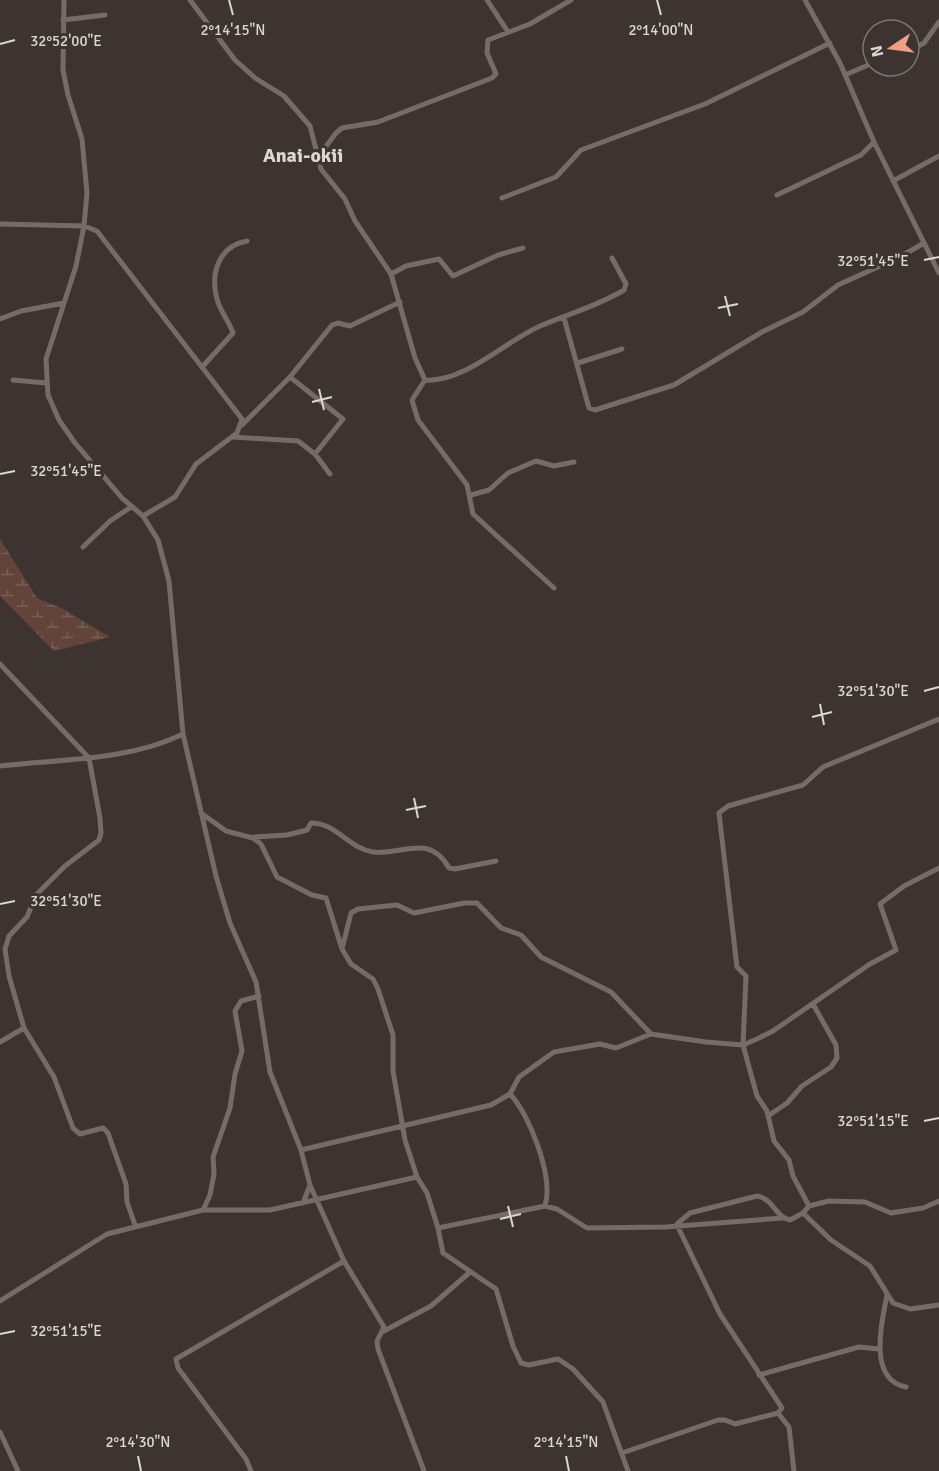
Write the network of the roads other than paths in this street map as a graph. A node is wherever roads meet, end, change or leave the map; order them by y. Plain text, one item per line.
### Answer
1 (64, 0) edge
2 (190, 0) edge
3 (487, 0) edge
4 (571, 0) edge
5 (805, 0) edge
6 (562, 2) edge
7 (105, 15) dead end
8 (63, 20) junction
9 (939, 22) edge
10 (508, 32) junction
11 (830, 42) junction
12 (921, 45) edge
13 (861, 68) edge
14 (845, 75) junction
15 (874, 142) junction
16 (939, 156) edge
17 (318, 157) junction
18 (893, 181) junction
19 (777, 195) dead end
20 (502, 198) dead end
21 (0, 224) edge
22 (84, 226) junction
23 (247, 241) dead end
24 (924, 243) junction
25 (523, 248) dead end
26 (612, 258) dead end
27 (939, 273) edge
28 (391, 274) junction
29 (399, 302) junction
30 (64, 303) junction
31 (564, 318) junction
32 (0, 319) edge
33 (622, 349) dead end
34 (578, 363) junction
35 (203, 366) junction
36 (290, 377) junction
37 (14, 380) dead end
38 (425, 380) junction
39 (46, 383) junction
40 (242, 425) junction
41 (233, 437) junction
42 (315, 454) junction
43 (574, 462) dead end
44 (330, 474) dead end
45 (471, 495) junction
46 (131, 507) junction
47 (143, 516) junction
48 (82, 547) dead end
49 (554, 588) dead end
50 (0, 664) edge
51 (939, 719) edge
52 (183, 734) junction
53 (89, 758) junction
54 (0, 766) edge
55 (201, 813) junction
56 (253, 838) junction
57 (496, 861) dead end
58 (939, 868) edge
59 (342, 949) junction
60 (259, 996) junction
61 (813, 1004) junction
62 (24, 1028) junction
63 (651, 1034) junction
64 (0, 1042) edge
65 (744, 1045) junction
66 (510, 1094) junction
67 (768, 1116) junction
68 (404, 1124) junction
69 (301, 1150) junction
70 (417, 1177) junction
71 (310, 1185) junction
72 (316, 1199) junction
73 (939, 1201) edge
74 (303, 1203) junction
75 (545, 1206) junction
76 (809, 1206) junction
77 (203, 1210) junction
78 (803, 1213) junction
79 (783, 1218) junction
80 (135, 1225) junction
81 (677, 1225) junction
82 (438, 1228) junction
83 (344, 1261) junction
84 (469, 1273) junction
85 (887, 1294) junction
86 (0, 1301) edge
87 (939, 1305) edge
88 (384, 1331) junction
89 (879, 1349) junction
90 (759, 1375) junction
91 (906, 1387) dead end
92 (778, 1413) junction
93 (0, 1432) edge
94 (622, 1453) junction
95 (18, 1471) edge
96 (251, 1471) edge
97 (424, 1471) edge
98 (628, 1471) edge
99 (794, 1471) edge

1 - 8 street
2 - 17 street
3 - 10 street
4 - 6 street
5 - 11 street
6 - 10 street
7 - 8 street
8 - 22 street
9 - 12 street
10 - 17 street
11 - 14 street
11 - 20 street
13 - 14 street
14 - 15 street
15 - 18 street
15 - 19 street
16 - 18 street
17 - 28 street
18 - 24 street
21 - 22 street
22 - 30 street
22 - 35 street
23 - 35 street
24 - 27 street
24 - 34 street
25 - 28 street
26 - 31 street
28 - 29 street
29 - 36 street
29 - 38 street
30 - 32 street
30 - 39 street
31 - 34 street
31 - 38 street
33 - 34 street
35 - 40 street
36 - 40 street
36 - 42 street
37 - 39 street
38 - 45 street
39 - 46 street
40 - 41 street
41 - 42 street
41 - 47 street
42 - 44 street
43 - 45 street
45 - 49 street
46 - 47 street
46 - 48 street
47 - 52 street
50 - 53 street
51 - 65 street
52 - 53 street
52 - 55 street
53 - 54 street
53 - 62 street
55 - 56 street
55 - 60 street
56 - 57 street
56 - 59 street
58 - 61 street
59 - 63 street
59 - 68 street
60 - 69 street
60 - 77 street
61 - 65 street
61 - 67 street
62 - 64 street
62 - 80 street
63 - 65 street
63 - 66 street
65 - 67 street
66 - 68 street
66 - 75 street
67 - 76 street
68 - 69 street
68 - 70 street
69 - 71 street
70 - 72 street
70 - 82 street
71 - 72 street
71 - 74 street
72 - 74 street
72 - 83 street
73 - 76 street
74 - 77 street
75 - 81 street
75 - 82 street
76 - 78 street
77 - 80 street
78 - 79 street
78 - 85 street
79 - 81 street
79 - 81 street
80 - 86 street
81 - 90 street
82 - 84 street
83 - 88 street
83 - 96 street
84 - 88 street
84 - 94 street
85 - 87 street
85 - 89 street
88 - 97 street
89 - 90 street
89 - 91 street
90 - 92 street
92 - 94 street
92 - 99 street
93 - 95 street
94 - 98 street

